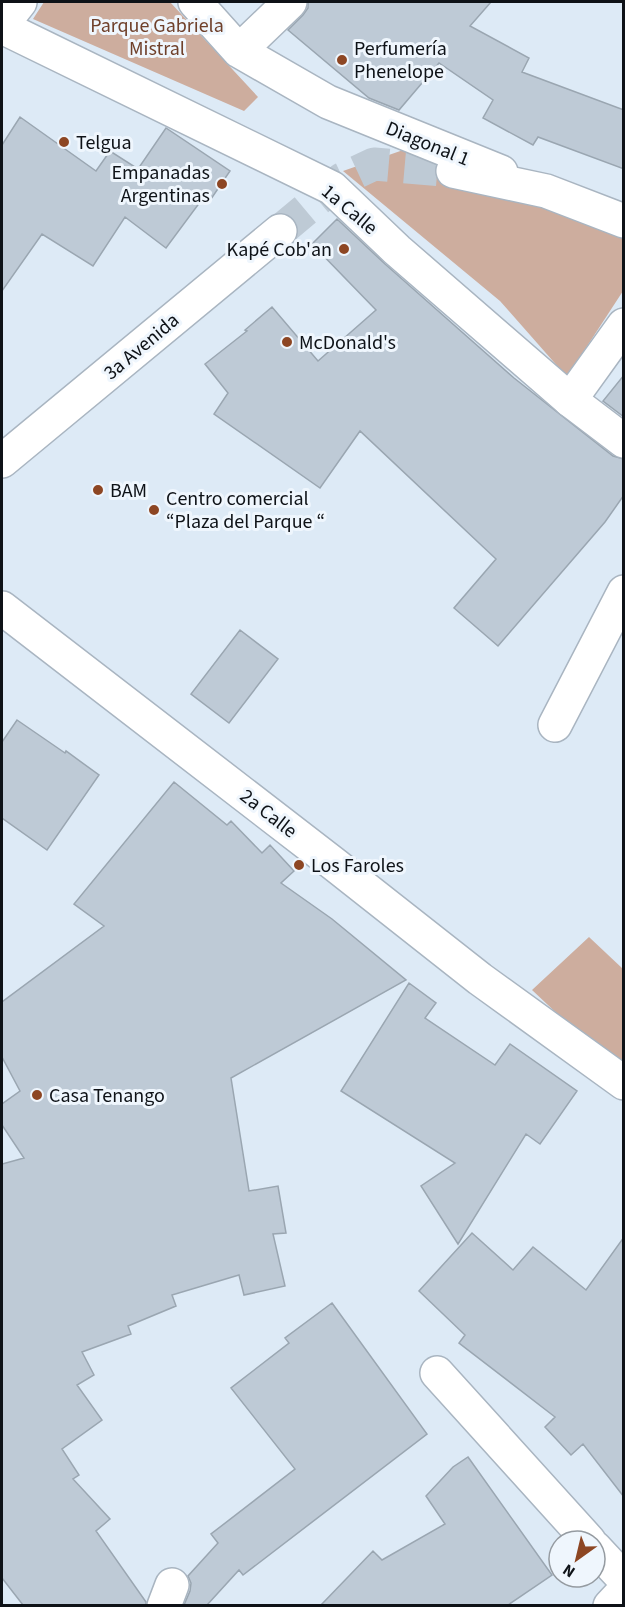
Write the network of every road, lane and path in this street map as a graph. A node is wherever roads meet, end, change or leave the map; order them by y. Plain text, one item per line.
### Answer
1 (20, 2) edge
2 (195, 2) edge
3 (290, 2) edge
4 (2, 26) edge
5 (239, 51) junction
6 (453, 171) tunnel mouth
7 (546, 191) junction
8 (624, 221) edge
9 (280, 231) tunnel mouth
10 (624, 325) edge
11 (570, 400) junction
12 (624, 441) edge
13 (2, 460) edge
14 (624, 592) edge
15 (2, 608) edge
16 (555, 725) dead end
17 (624, 1083) edge
18 (437, 1373) dead end
19 (578, 1529) edge
20 (607, 1561) edge
21 (624, 1580) edge
22 (624, 1591) edge
23 (610, 1605) edge

1 - 4 street
2 - 5 street
3 - 5 street
4 - 11 street, 1a Calle
5 - 7 street, Diagonal 1
6 - 7 street
7 - 8 street, Diagonal 1
9 - 13 street, 3a Avenida
10 - 11 street
11 - 12 street, 1a Calle
14 - 16 street
15 - 17 street, 2a Calle
18 - 19 street
20 - 21 street
22 - 23 street

